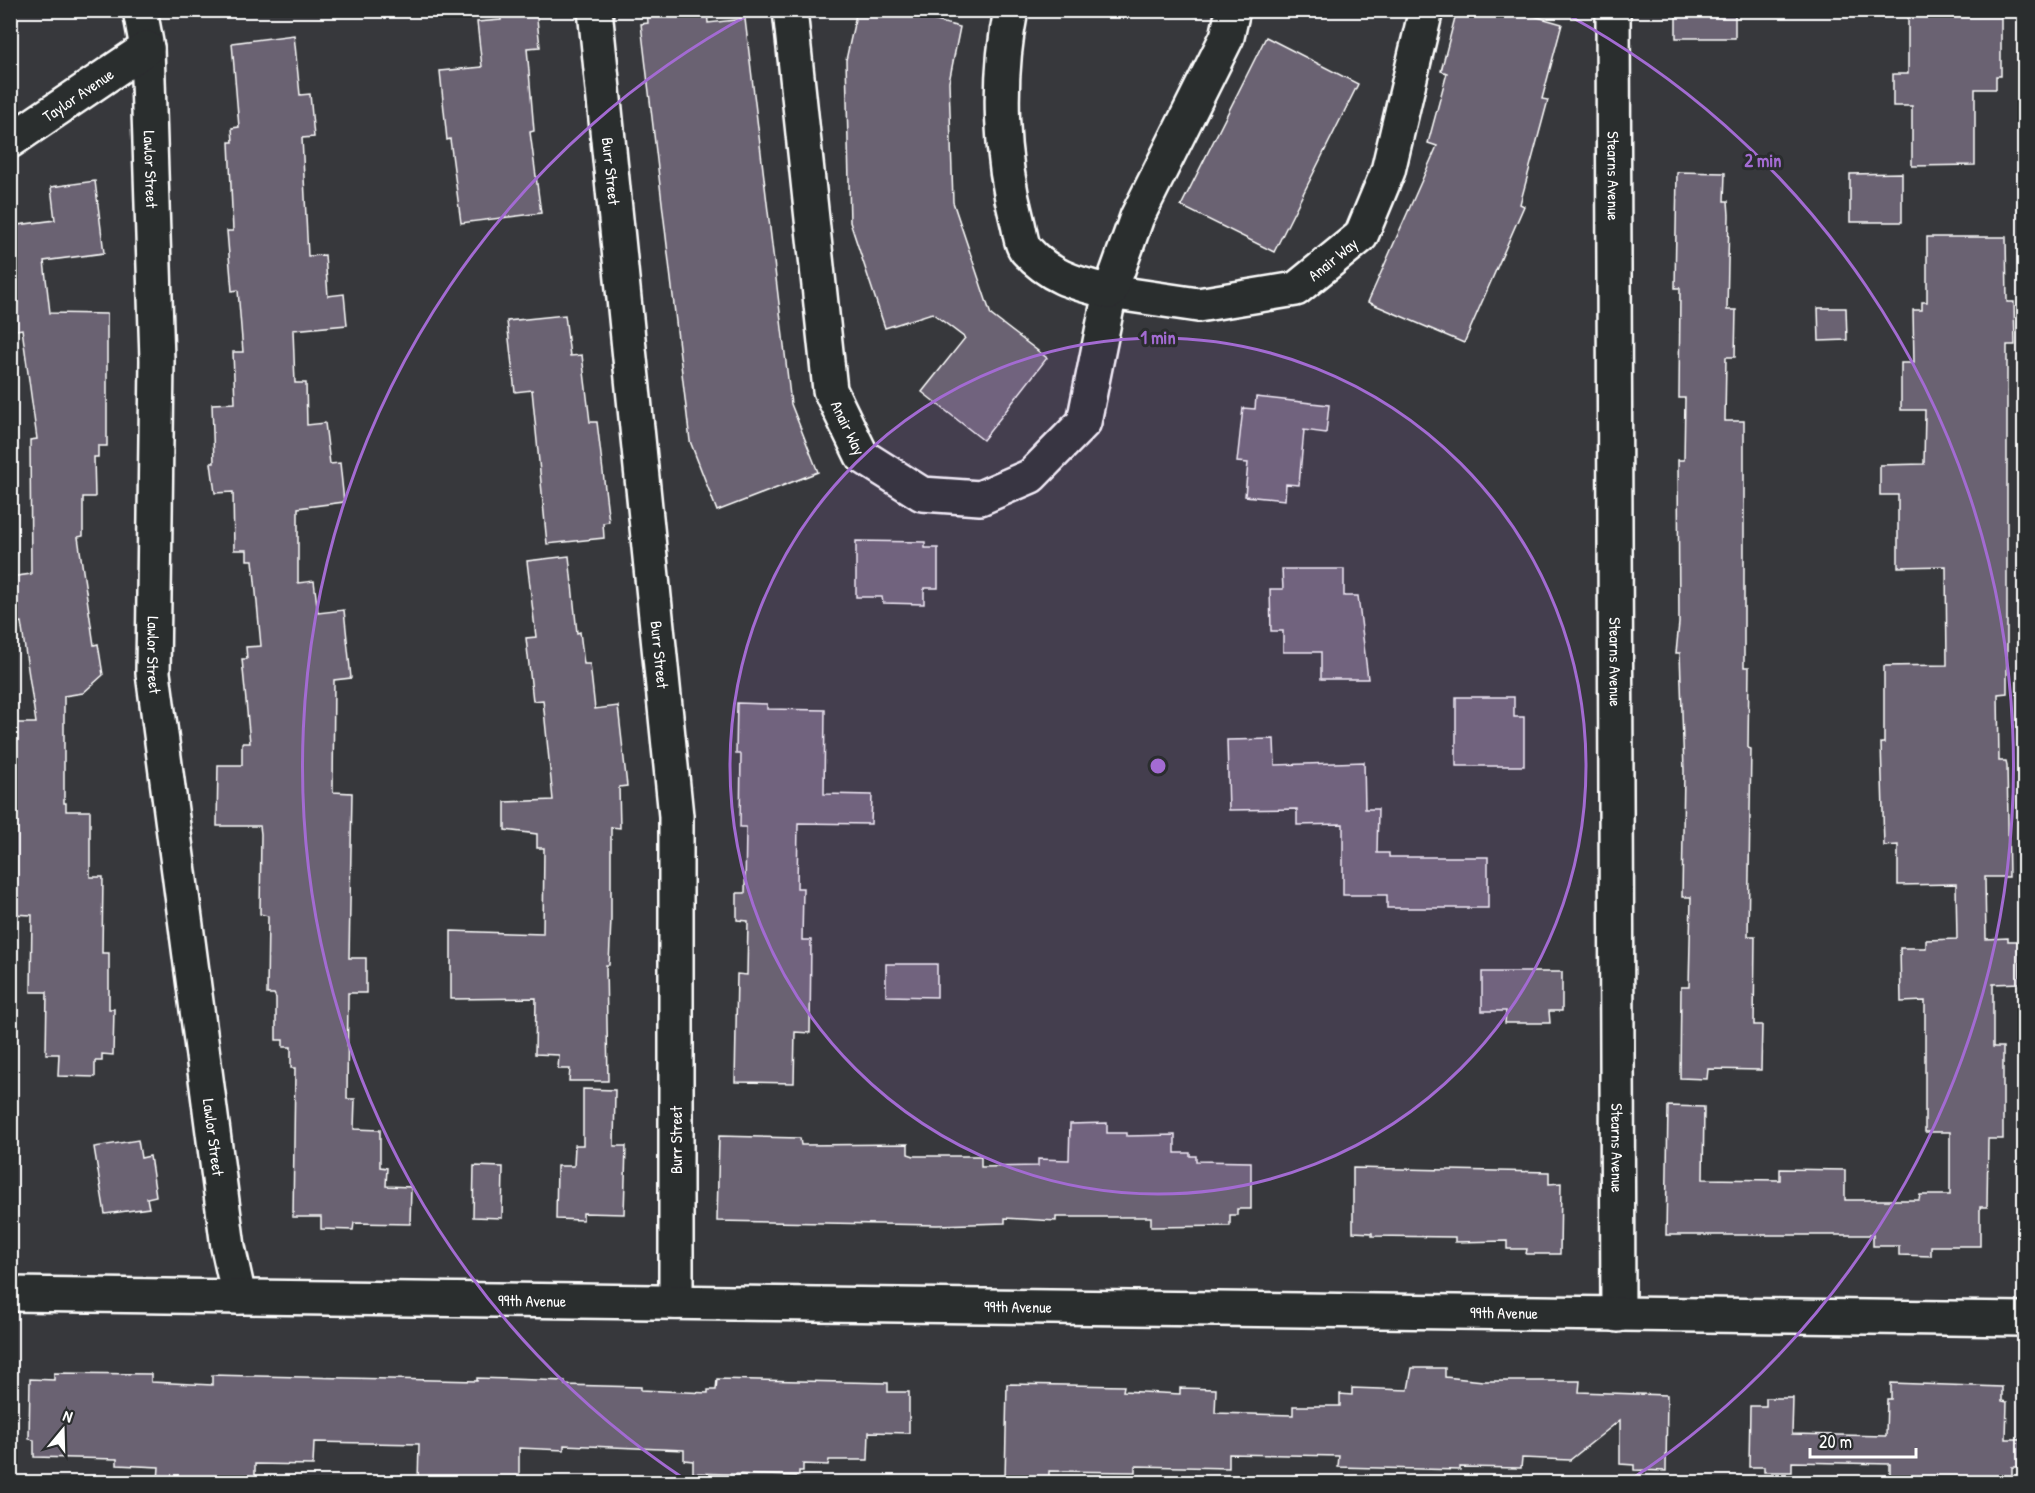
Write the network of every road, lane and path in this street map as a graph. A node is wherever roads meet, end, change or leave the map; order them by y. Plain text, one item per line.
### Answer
1 (140, 10) edge
2 (595, 10) edge
3 (790, 10) edge
4 (1011, 10) edge
5 (1233, 10) edge
6 (1426, 10) edge
7 (1613, 10) edge
8 (147, 48) junction
9 (10, 141) edge
10 (1110, 292) junction
11 (10, 1294) edge
12 (239, 1297) junction
13 (676, 1302) junction
14 (1618, 1315) junction
15 (2025, 1319) edge

1 - 8 street, Lawlor Street
2 - 13 street, Burr Street
3 - 10 street, Anair Way
4 - 10 street, Anair Way
5 - 10 street, Anair Way
6 - 10 street, Anair Way
7 - 14 street, Stearns Avenue
8 - 9 street, Taylor Avenue
8 - 12 street, Lawlor Street
11 - 12 street, 99th Avenue
12 - 13 street, 99th Avenue
13 - 14 street, 99th Avenue
14 - 15 street, 99th Avenue

